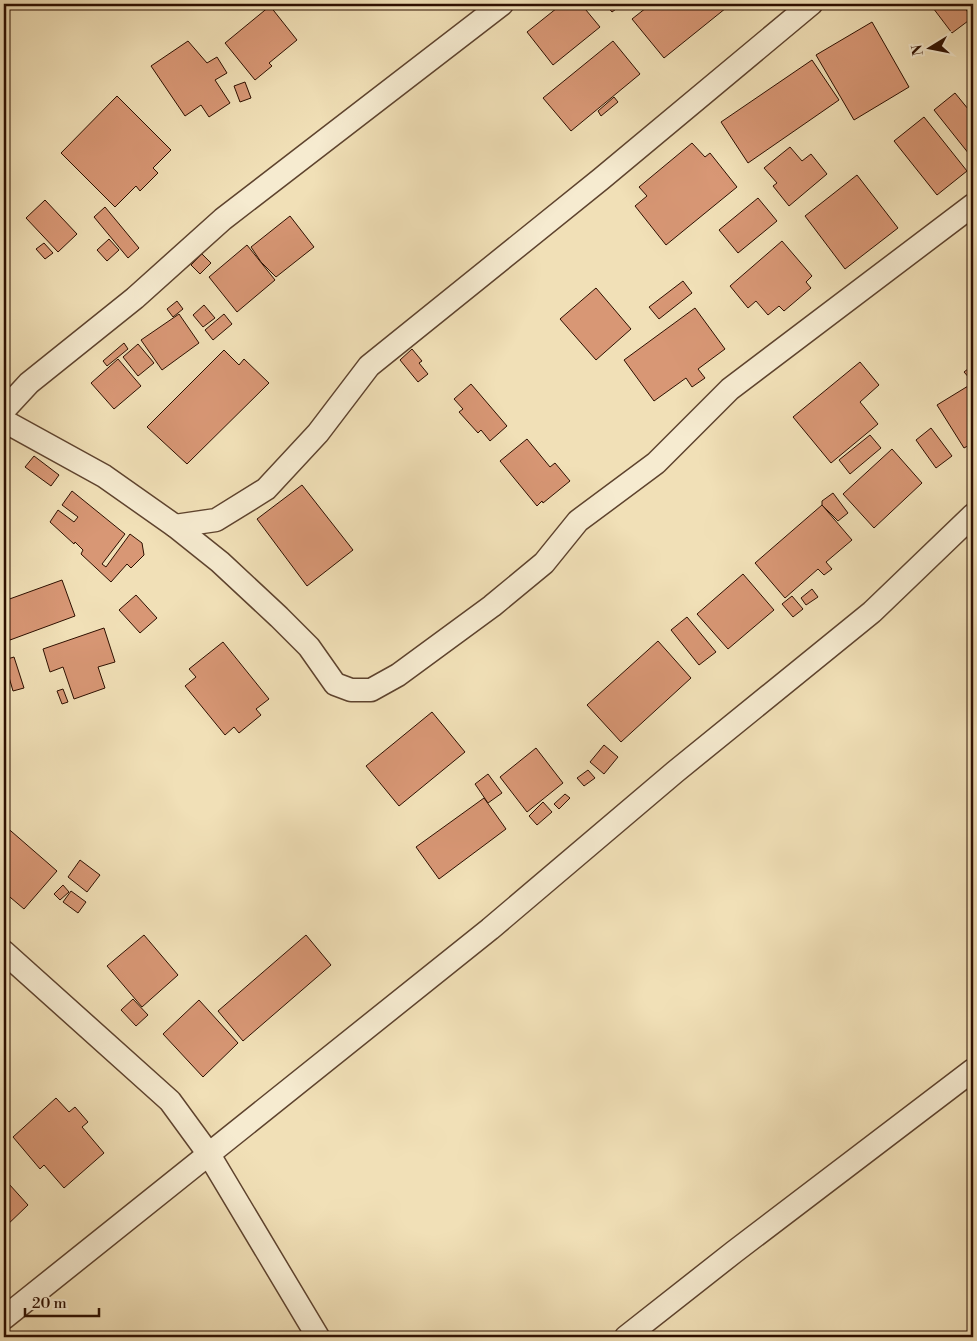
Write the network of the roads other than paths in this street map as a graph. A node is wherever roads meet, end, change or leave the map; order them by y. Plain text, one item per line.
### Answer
1 (502, 4) edge
2 (811, 4) edge
3 (973, 205) edge
4 (4, 410) edge
5 (4, 421) edge
6 (973, 515) edge
7 (175, 526) junction
8 (4, 952) edge
9 (973, 1070) edge
10 (208, 1153) junction
11 (4, 1318) edge
12 (318, 1337) edge
13 (626, 1337) edge

1 - 4 street
2 - 7 street
3 - 7 street
5 - 7 street
6 - 10 street
8 - 10 street
9 - 13 street
10 - 11 street
10 - 12 street

